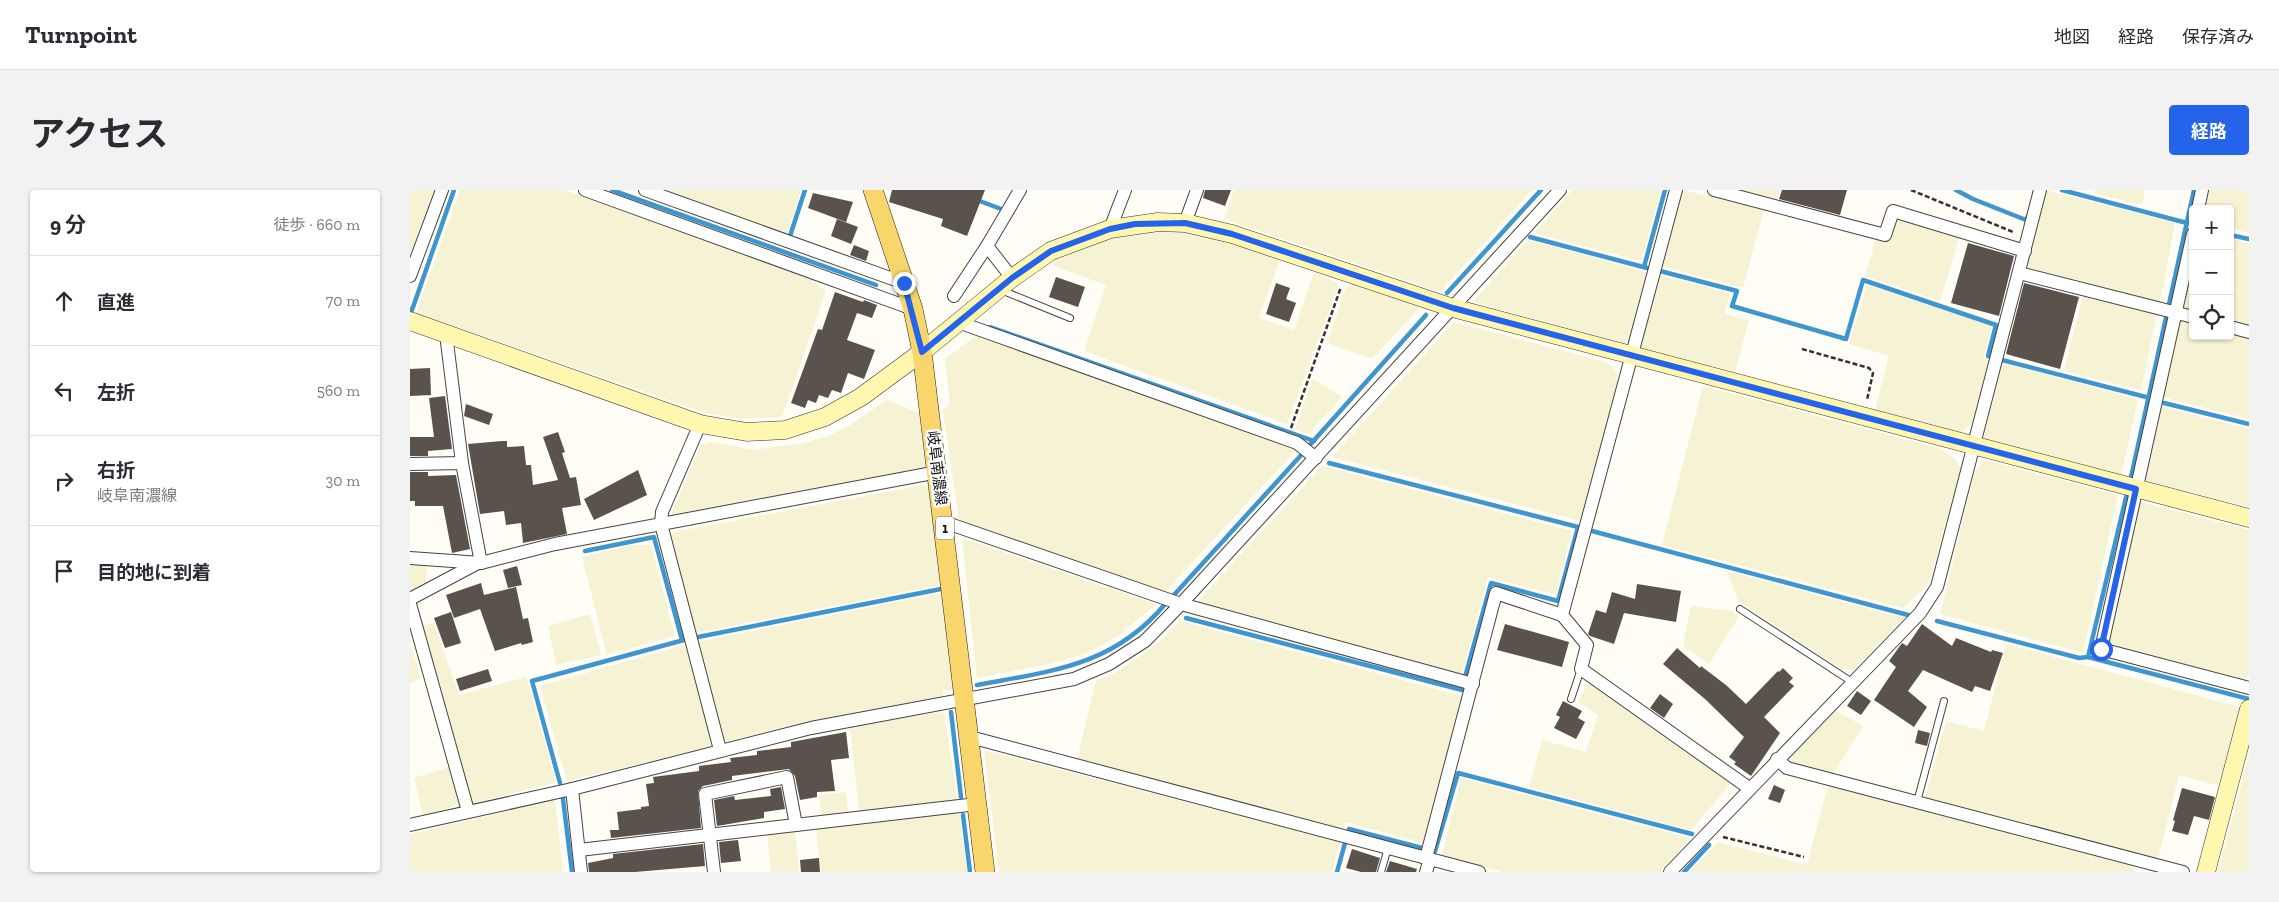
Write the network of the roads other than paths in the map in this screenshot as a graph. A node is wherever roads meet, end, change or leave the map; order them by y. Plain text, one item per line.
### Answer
1 (442, 190) edge
2 (585, 190) edge
3 (645, 190) edge
4 (873, 190) edge
5 (1020, 190) edge
6 (1125, 190) edge
7 (1197, 190) edge
8 (1560, 190) edge
9 (1676, 190) edge
10 (1714, 190) edge
11 (2040, 190) edge
12 (2202, 190) edge
13 (2199, 205) edge
14 (1185, 223) junction
15 (1110, 229) junction
16 (986, 246) junction
17 (2189, 248) edge
18 (2025, 251) junction
19 (2019, 273) junction
20 (410, 276) edge
21 (904, 283) junction
22 (1005, 284) junction
23 (954, 296) dead end
24 (1453, 308) junction
25 (912, 309) junction
26 (2170, 312) junction
27 (2189, 316) edge
28 (1070, 318) dead end
29 (410, 321) edge
30 (958, 322) junction
31 (2234, 328) edge
32 (2249, 332) edge
33 (446, 334) junction
34 (922, 352) junction
35 (1630, 357) junction
36 (700, 424) junction
37 (1973, 446) junction
38 (1316, 458) junction
39 (462, 463) junction
40 (410, 464) edge
41 (938, 472) junction
42 (2131, 487) junction
43 (2249, 518) edge
44 (944, 522) junction
45 (662, 524) junction
46 (410, 558) edge
47 (478, 564) junction
48 (410, 599) edge
49 (410, 604) edge
50 (1180, 604) junction
51 (1740, 610) dead end
52 (1562, 615) junction
53 (1581, 668) junction
54 (1852, 682) junction
55 (1472, 684) junction
56 (2249, 688) edge
57 (1571, 699) dead end
58 (965, 700) junction
59 (1944, 701) dead end
60 (2249, 709) edge
61 (970, 737) junction
62 (720, 750) junction
63 (1777, 760) junction
64 (572, 788) junction
65 (1749, 788) junction
66 (1916, 802) junction
67 (977, 804) junction
68 (468, 811) junction
69 (410, 825) edge
70 (796, 825) junction
71 (711, 835) junction
72 (1388, 848) junction
73 (579, 850) junction
74 (1428, 858) junction
75 (581, 872) edge
76 (714, 872) edge
77 (985, 872) edge
78 (1381, 872) edge
79 (1426, 872) edge
80 (1479, 872) edge
81 (1670, 872) edge
82 (2182, 872) edge
83 (2206, 872) edge

1 - 20 street
2 - 25 street
3 - 21 street
4 - 21 main road, 岐阜南濃線 / 1
5 - 16 street
6 - 15 street
7 - 14 street
8 - 24 street
9 - 35 street
10 - 18 street
11 - 18 street
12 - 13 street
14 - 15 street
14 - 24 street
15 - 22 street
16 - 22 street
16 - 23 street
17 - 26 street
18 - 19 street
19 - 26 street
19 - 37 street
21 - 25 main road, 岐阜南濃線 / 1
22 - 28 lane
22 - 30 street
24 - 35 street
24 - 38 street
25 - 34 main road, 岐阜南濃線 / 1
26 - 27 street
26 - 42 street
29 - 33 street
30 - 34 street
30 - 38 street
31 - 32 street
33 - 36 street
33 - 39 street
34 - 36 street
34 - 41 main road, 岐阜南濃線 / 1
35 - 37 street
35 - 52 street
36 - 45 street
37 - 42 street
37 - 54 street
38 - 50 street
39 - 40 street
39 - 47 street
41 - 44 main road, 岐阜南濃線 / 1
41 - 45 street
42 - 43 street
42 - 56 street
44 - 50 street
44 - 58 main road, 岐阜南濃線 / 1
45 - 47 street
45 - 62 street
46 - 47 street
47 - 48 street
49 - 68 street
50 - 55 street
50 - 58 street
51 - 54 lane
52 - 53 street
52 - 55 street
53 - 57 lane
53 - 65 street
54 - 63 street
55 - 74 street
58 - 61 main road, 岐阜南濃線 / 1
58 - 62 street
59 - 66 lane
60 - 83 street
61 - 67 main road, 岐阜南濃線 / 1
61 - 72 street
62 - 64 street
63 - 65 street
63 - 66 street
64 - 68 street
64 - 73 street
65 - 81 street
66 - 82 street
67 - 70 street
67 - 77 main road, 岐阜南濃線 / 1
68 - 69 street
70 - 71 street
70 - 71 street
71 - 73 street
71 - 76 street
72 - 74 street
72 - 78 lane
73 - 75 street
74 - 79 street
74 - 80 street

